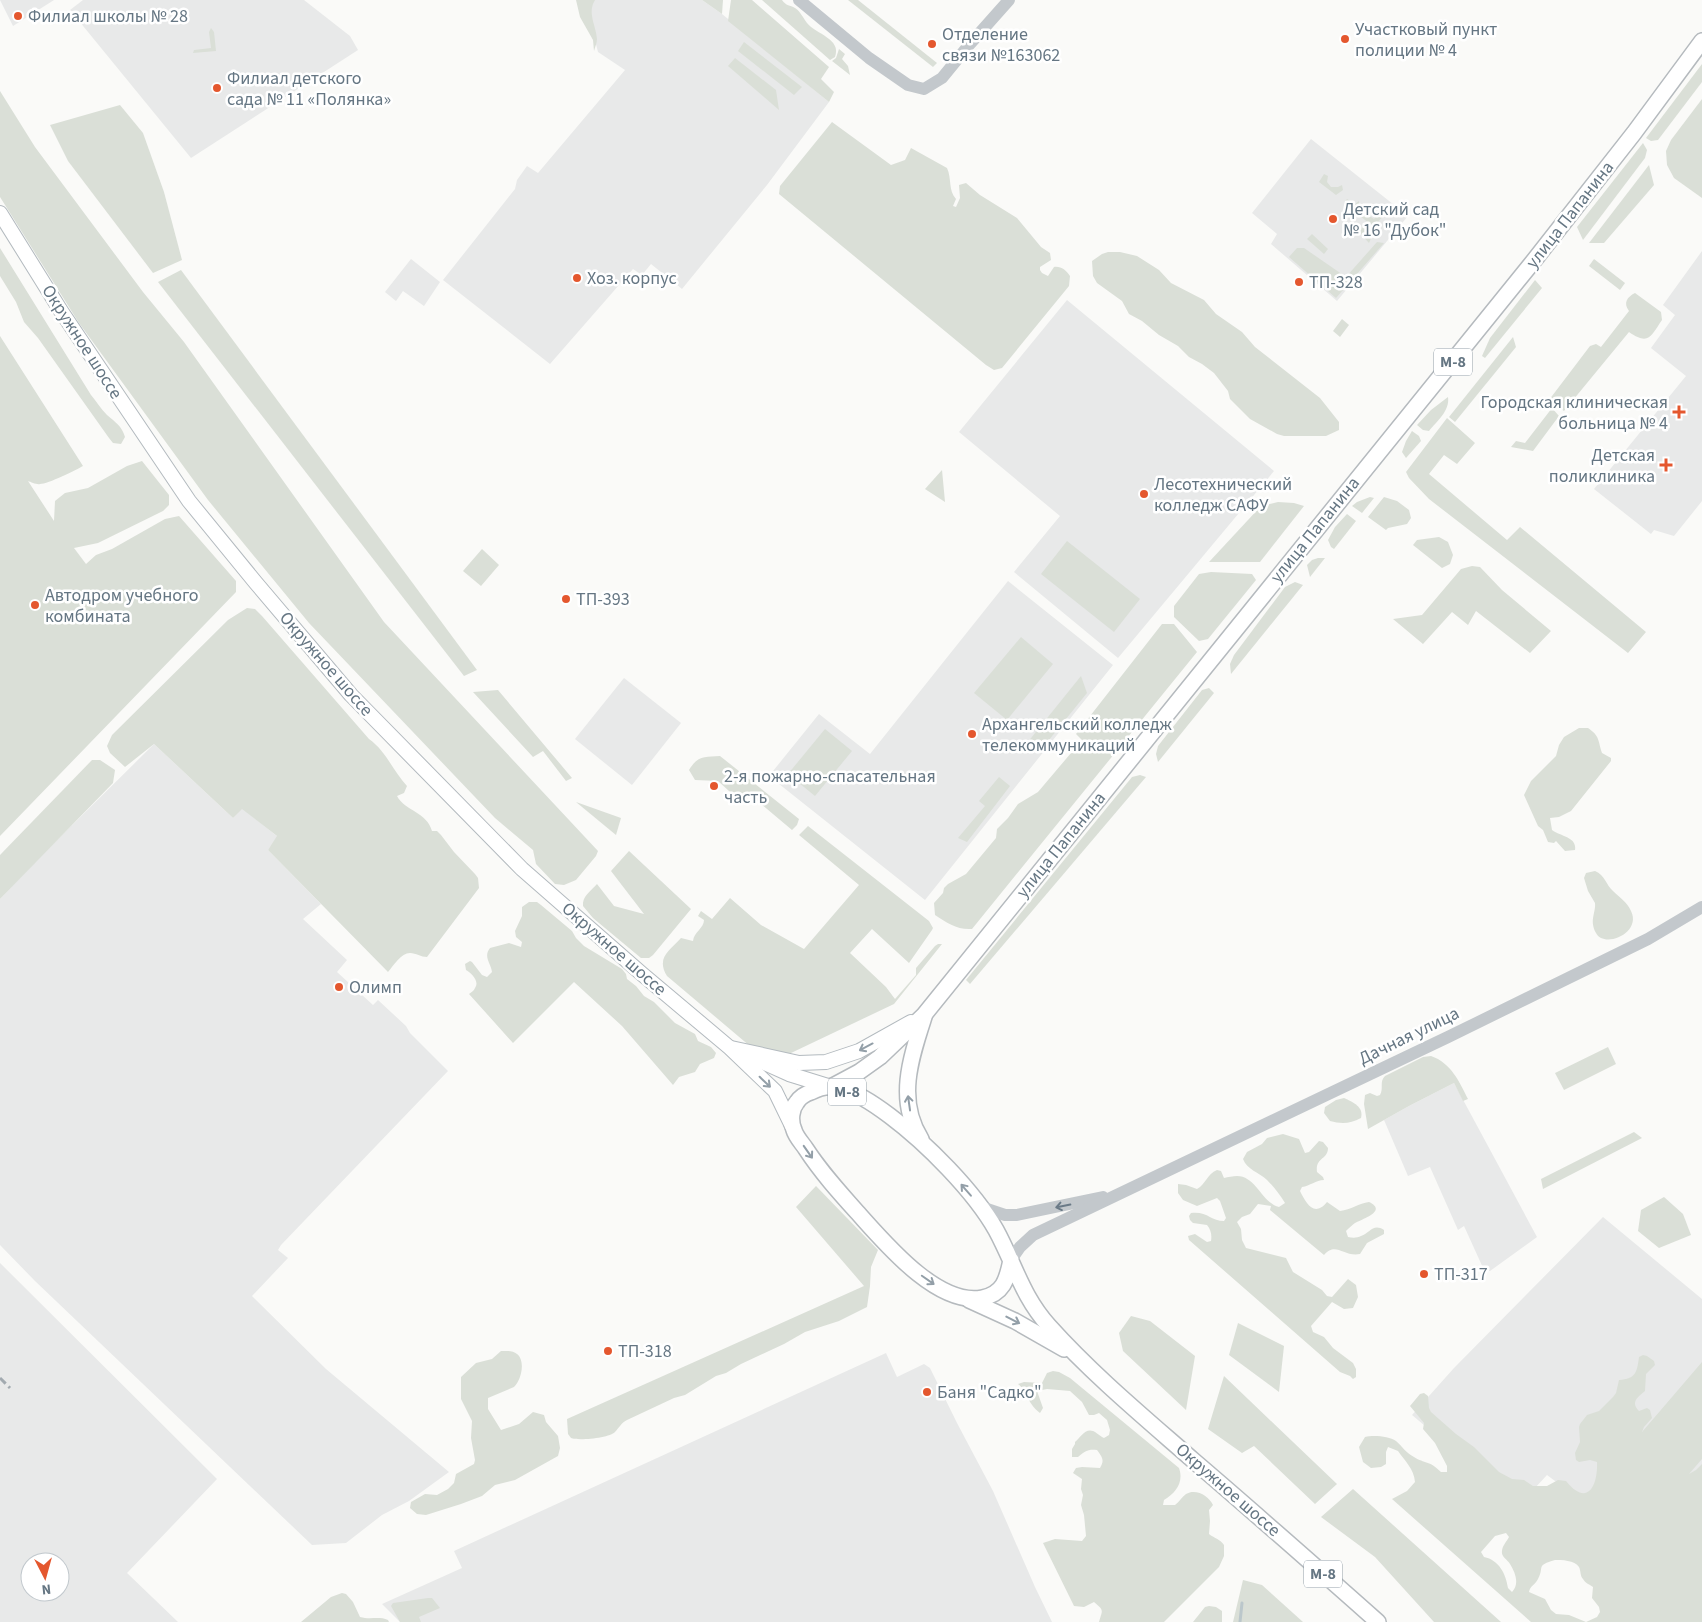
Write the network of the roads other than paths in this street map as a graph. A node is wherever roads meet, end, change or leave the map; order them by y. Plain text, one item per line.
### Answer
1 (799, 0) edge
2 (1009, 0) edge
3 (1702, 41) edge
4 (0, 212) edge
5 (1702, 907) edge
6 (924, 1015) junction
7 (730, 1048) junction
8 (831, 1086) junction
9 (792, 1127) junction
10 (927, 1148) junction
11 (1128, 1191) junction
12 (981, 1208) junction
13 (1011, 1260) junction
14 (969, 1300) junction
15 (1079, 1357) junction
16 (1378, 1622) edge

1 - 2 street
3 - 6 main road, улица Папанина / М-8
4 - 7 main road, Окружное шоссе
5 - 11 street, Дачная улица
6 -> 7 main road, улица Папанина / М-8
6 - 8 main road, улица Папанина / М-8
10 -> 6 main road, улица Папанина / М-8
7 - 8 main road, Окружное шоссе
7 -> 9 main road, Окружное шоссе
8 - 9 main road, М-8
8 - 10 main road, Окружное шоссе / М-8
9 -> 14 main road, Окружное шоссе / М-8
12 -> 10 main road, Окружное шоссе / М-8
11 -> 12 street, Дачная улица
11 - 13 street, Дачная улица
12 - 13 main road, Окружное шоссе / М-8
13 - 14 main road
13 - 15 main road, Окружное шоссе / М-8
14 -> 15 main road, Окружное шоссе / М-8
15 - 16 main road, Окружное шоссе / М-8

